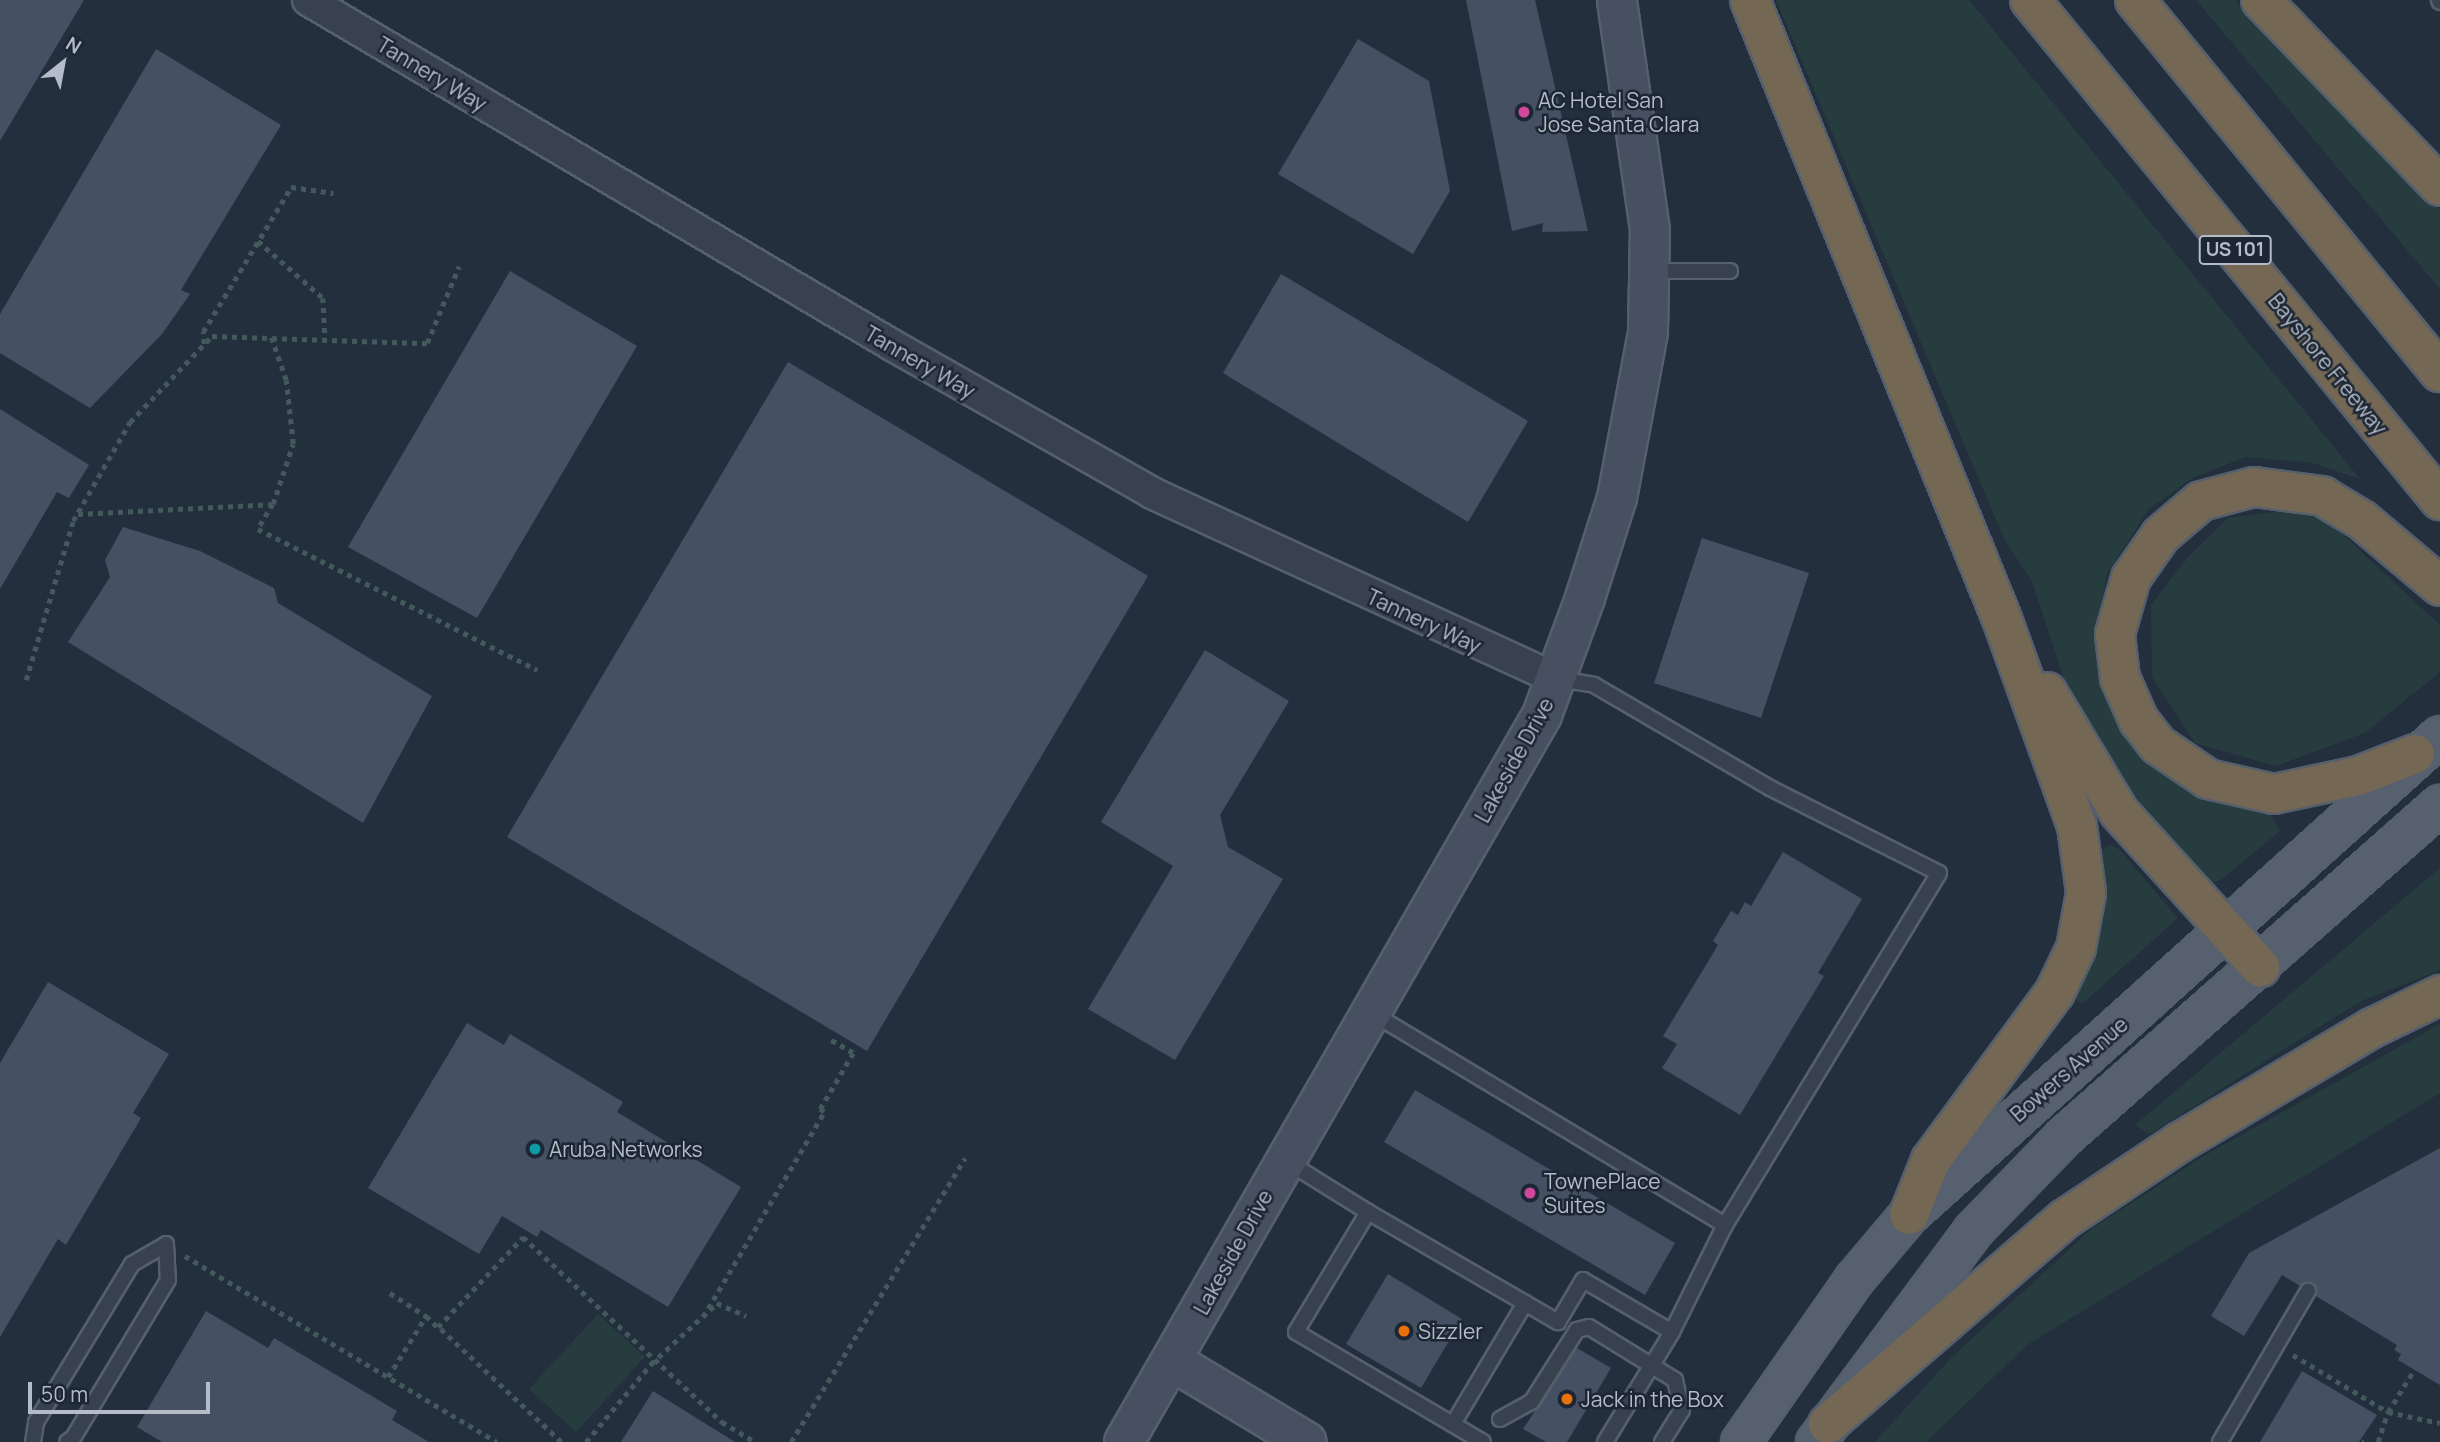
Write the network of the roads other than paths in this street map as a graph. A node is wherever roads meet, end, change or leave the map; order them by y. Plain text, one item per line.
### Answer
1 (308, 0) edge
2 (1617, 0) edge
3 (1750, 0) edge
4 (2030, 0) edge
5 (2135, 0) edge
6 (2261, 0) edge
7 (2440, 186) edge
8 (1650, 271) junction
9 (1730, 271) dead end
10 (2381, 300) junction
11 (2440, 361) edge
12 (2440, 372) edge
13 (2440, 500) edge
14 (2440, 586) edge
15 (2002, 619) junction
16 (1556, 679) junction
17 (2427, 745) edge
18 (2440, 805) edge
19 (2226, 932) junction
20 (2260, 967) junction
21 (2440, 995) edge
22 (1371, 1013) junction
23 (1285, 1161) junction
24 (1368, 1212) junction
25 (1909, 1215) junction
26 (1725, 1225) junction
27 (2308, 1291) dead end
28 (1525, 1303) junction
29 (1672, 1332) junction
30 (1172, 1361) junction
31 (1651, 1366) junction
32 (1500, 1419) dead end
33 (1453, 1424) junction
34 (1822, 1433) edge
35 (33, 1442) edge
36 (67, 1442) edge
37 (1124, 1442) edge
38 (1307, 1442) edge
39 (1483, 1442) edge
40 (1605, 1442) edge
41 (1662, 1442) edge
42 (1741, 1442) edge
43 (2220, 1442) edge

1 - 16 street, Tannery Way
2 - 8 street, Lakeside Drive
3 - 15 highway
4 - 13 highway, Bayshore Freeway / US 101
5 - 10 highway
6 - 7 highway
8 - 9 lane
8 - 16 street, Lakeside Drive
10 - 11 highway
10 - 12 highway
14 - 17 highway
15 - 19 highway
15 - 25 highway
16 - 22 street, Lakeside Drive
16 - 26 lane
17 - 19 main road, Bowers Avenue
18 - 20 main road
19 - 20 highway
19 - 25 main road, Bowers Avenue
20 - 34 main road
21 - 34 highway
22 - 23 street, Lakeside Drive
22 - 26 lane
23 - 24 lane
23 - 30 street, Lakeside Drive
24 - 28 lane
24 - 33 lane
25 - 42 main road, Bowers Avenue
26 - 29 lane
27 - 43 lane
28 - 29 lane
28 - 33 lane
29 - 31 lane
30 - 37 street, Lakeside Drive
30 - 38 street
31 - 32 lane
31 - 40 lane
31 - 41 lane
33 - 39 lane
35 - 36 lane

